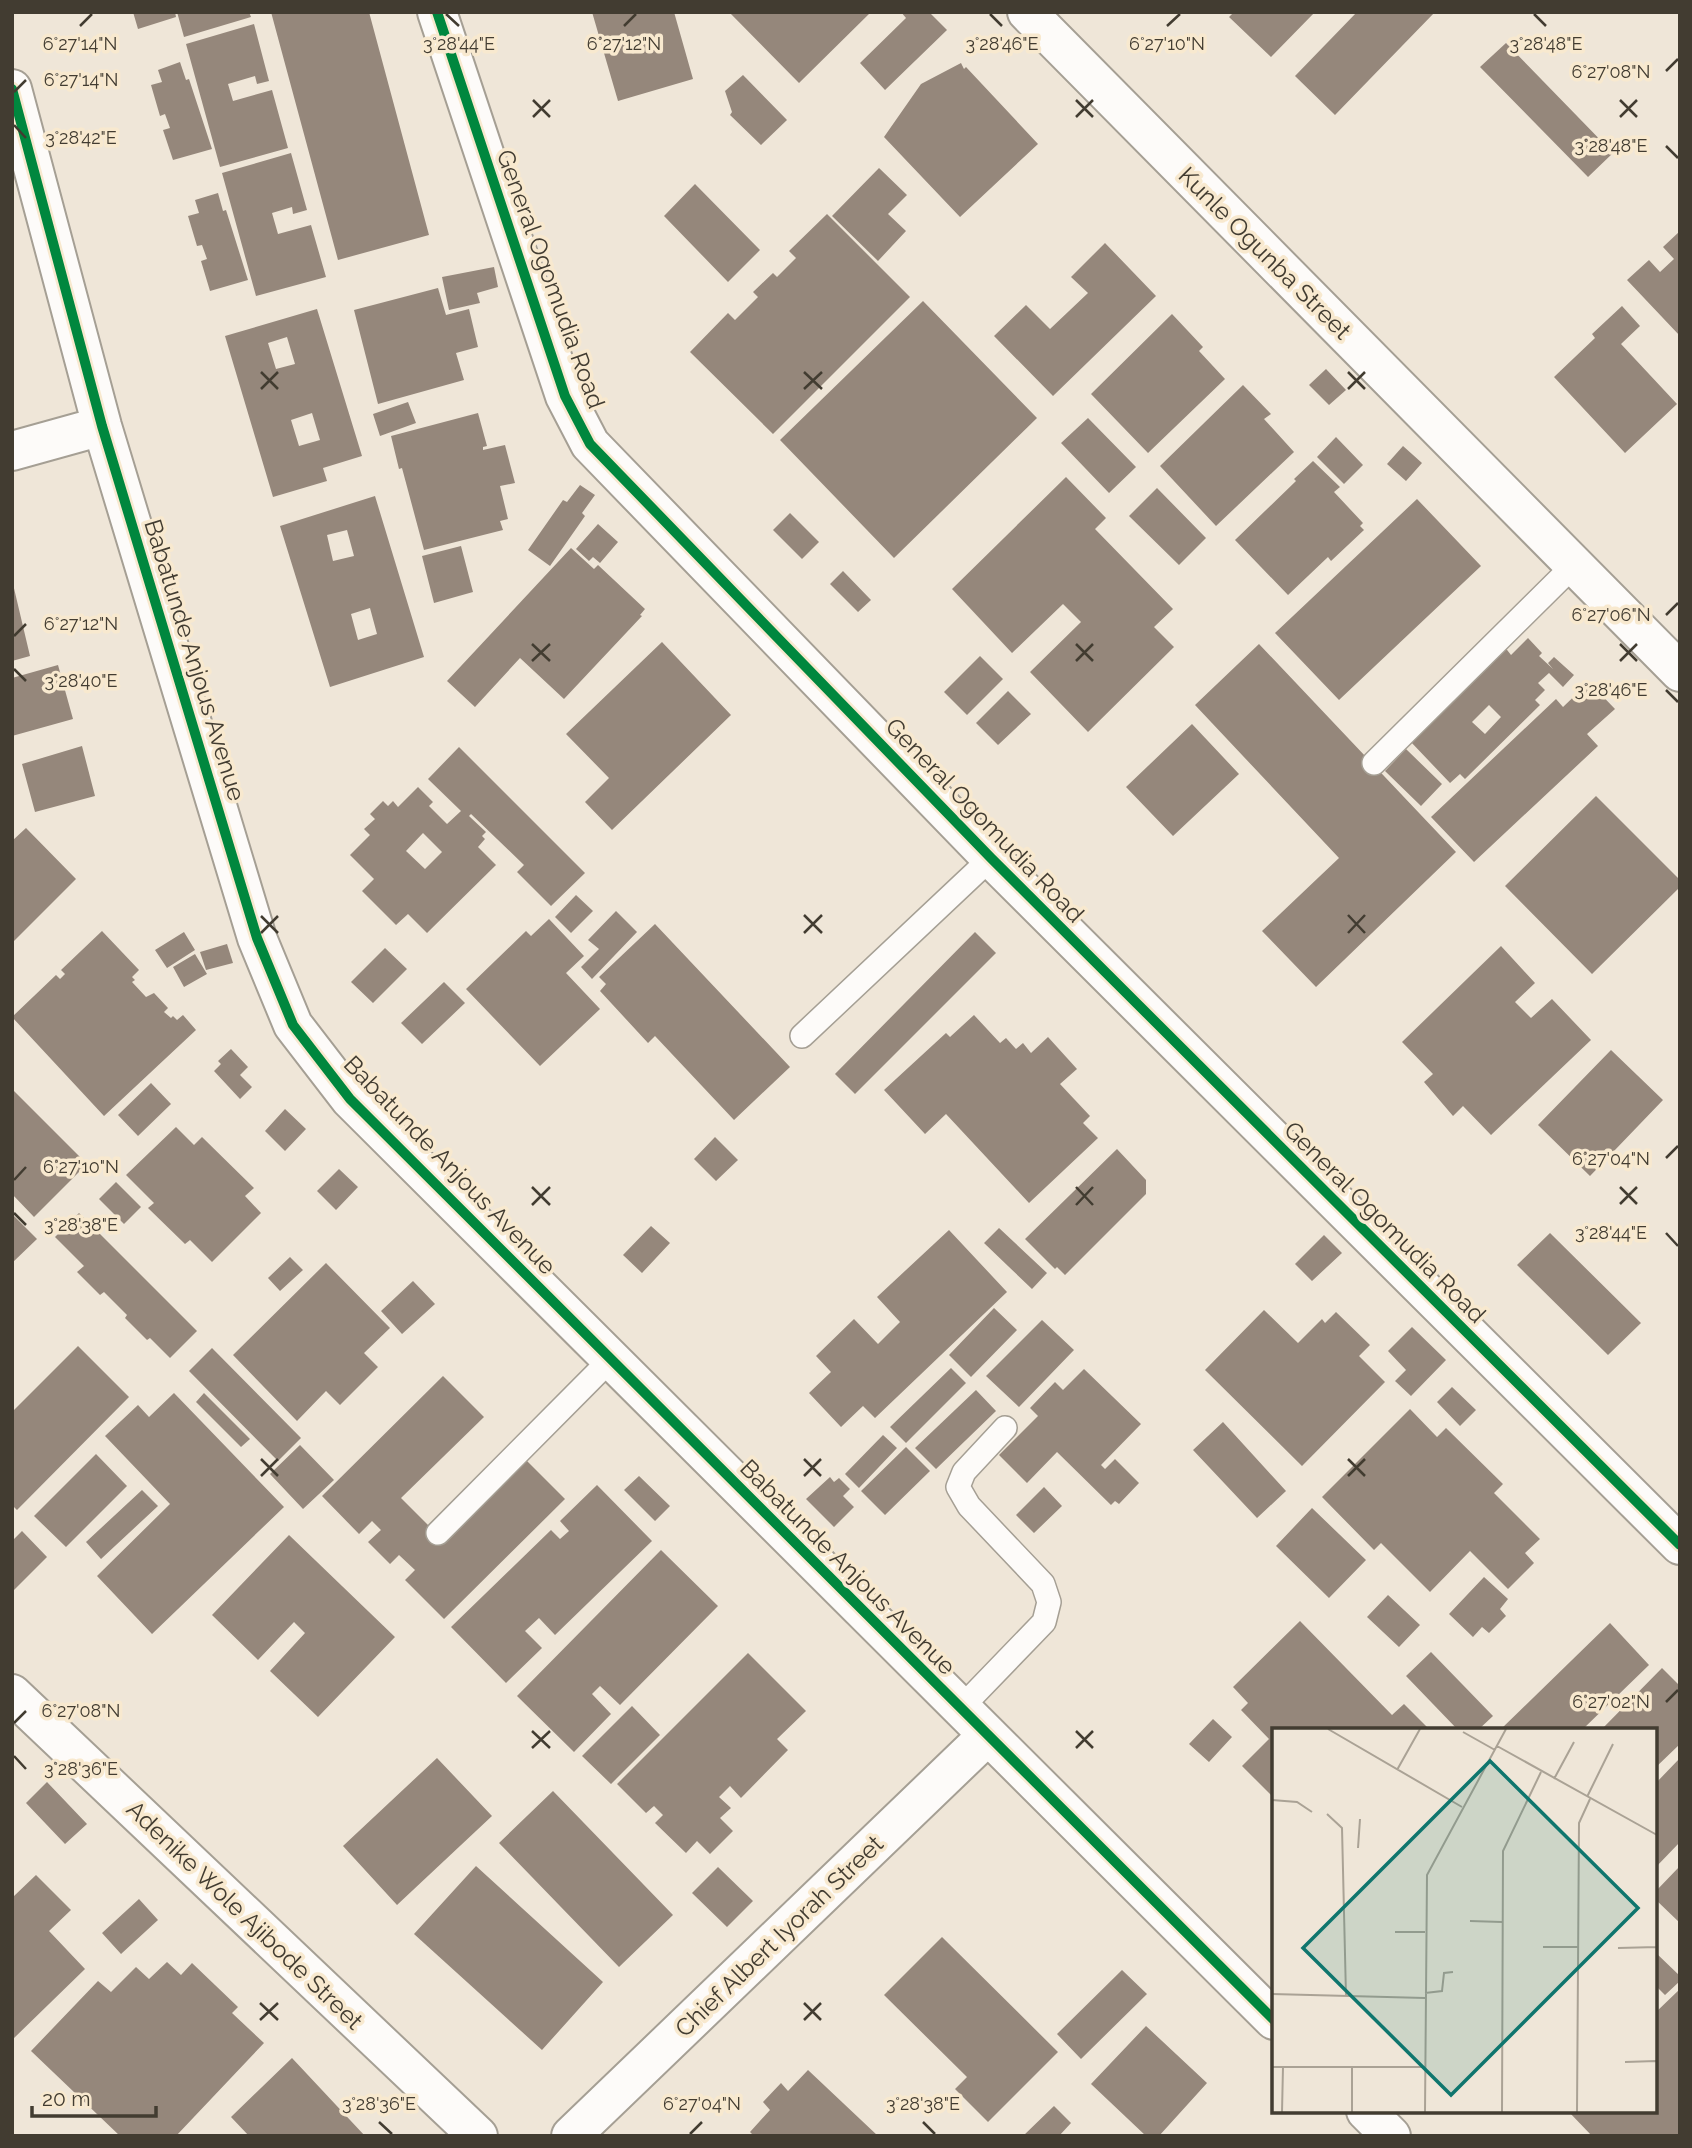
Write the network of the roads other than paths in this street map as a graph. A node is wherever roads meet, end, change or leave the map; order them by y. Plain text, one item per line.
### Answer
1 (437, 12) edge
2 (1027, 12) edge
3 (12, 89) edge
4 (102, 426) junction
5 (12, 451) edge
6 (1574, 565) junction
7 (1680, 672) edge
8 (1374, 763) dead end
9 (991, 858) junction
10 (802, 1037) dead end
11 (611, 1359) junction
12 (1004, 1428) dead end
13 (438, 1533) dead end
14 (1680, 1545) edge
15 (12, 1694) edge
16 (960, 1709) junction
17 (987, 1736) junction
18 (1272, 2018) edge
19 (478, 2136) edge
20 (571, 2136) edge

1 - 9 street, General Ogomudia Road
2 - 6 street, Kunle Ogunba Street
3 - 4 street, Babatunde Anjous Avenue
4 - 5 street
4 - 11 street, Babatunde Anjous Avenue
6 - 7 street, Kunle Ogunba Street
6 - 8 lane
9 - 10 lane
9 - 14 street, General Ogomudia Road
11 - 13 lane
11 - 16 street, Babatunde Anjous Avenue
12 - 16 lane
15 - 19 street, Adenike Wole Ajibode Street
16 - 17 street, Babatunde Anjous Avenue
17 - 18 street, Babatunde Anjous Avenue
17 - 20 street, Chief Albert Iyorah Street

